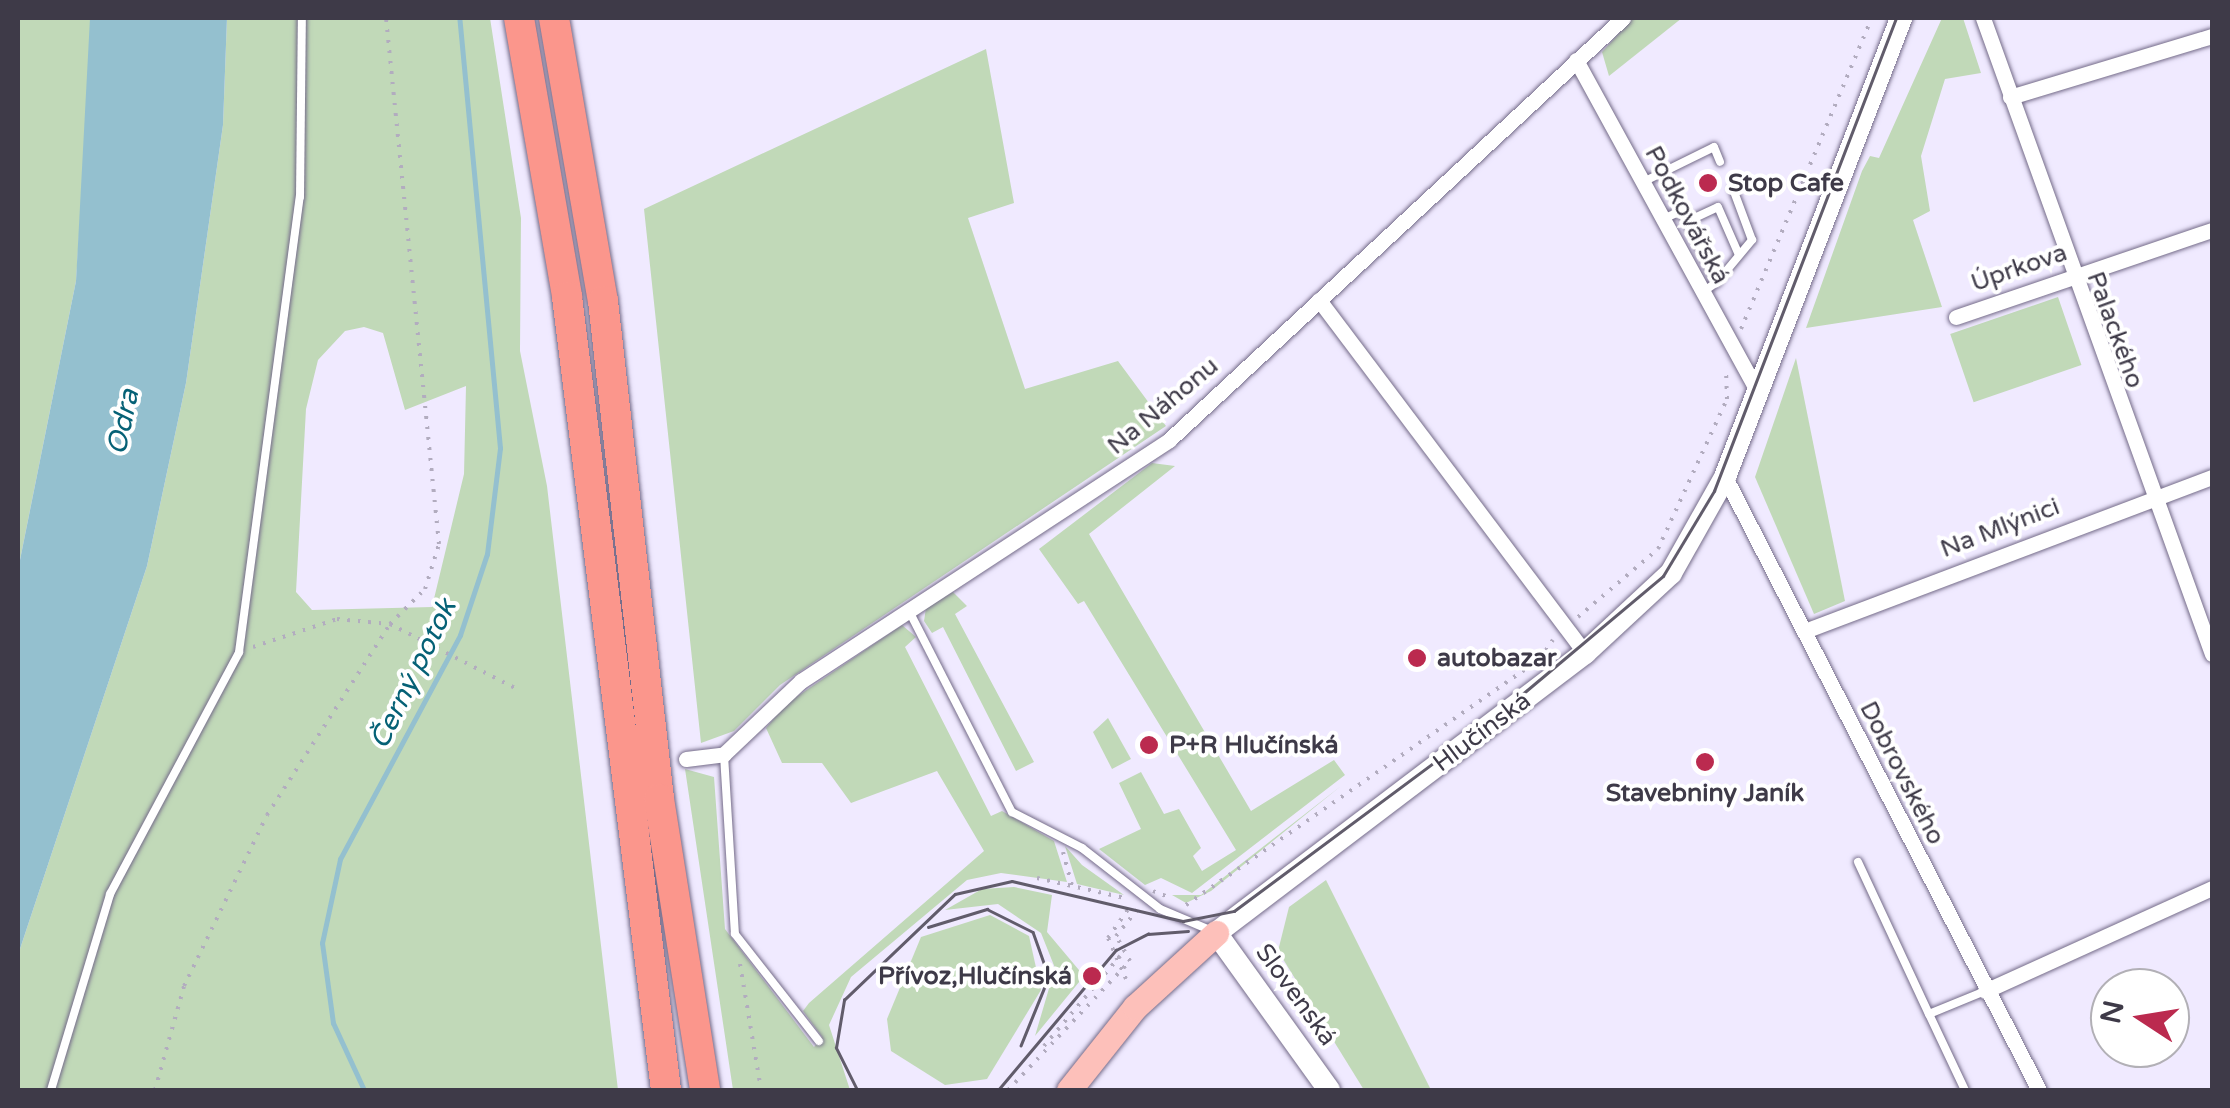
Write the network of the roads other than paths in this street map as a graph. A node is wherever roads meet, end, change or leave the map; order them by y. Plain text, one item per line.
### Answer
1 (302, 18) edge
2 (519, 18) edge
3 (554, 18) edge
4 (1623, 18) edge
5 (1901, 18) edge
6 (1983, 18) edge
7 (2212, 36) edge
8 (1576, 60) junction
9 (2010, 97) junction
10 (1720, 162) dead end
11 (1663, 172) junction
12 (1641, 183) junction
13 (1733, 189) dead end
14 (1681, 210) junction
15 (1661, 220) junction
16 (1686, 222) junction
17 (2212, 230) edge
18 (1739, 255) junction
19 (2069, 277) junction
20 (1717, 282) junction
21 (1700, 294) junction
22 (1319, 300) junction
23 (1956, 317) dead end
24 (1757, 391) junction
25 (1725, 477) junction
26 (2212, 478) edge
27 (2150, 498) junction
28 (909, 611) junction
29 (1807, 630) junction
30 (1585, 654) junction
31 (2212, 654) edge
32 (724, 754) junction
33 (686, 759) dead end
34 (1858, 862) dead end
35 (2212, 888) edge
36 (1216, 933) junction
37 (1985, 991) junction
38 (1930, 1014) junction
39 (819, 1041) dead end
40 (51, 1090) edge
41 (666, 1090) edge
42 (704, 1090) edge
43 (1068, 1090) edge
44 (1328, 1090) edge
45 (1965, 1090) edge
46 (2038, 1090) edge

1 - 40 lane
2 - 41 highway
3 - 42 highway
4 - 8 street, Na Náhonu
5 - 24 street, Hlučínská
6 - 9 street, Palackého
7 - 9 street
8 - 12 street, Podkovářská
8 - 22 street, Na Náhonu
9 - 19 street, Palackého
10 - 11 lane
11 - 12 lane
11 - 14 lane
12 - 15 street, Podkovářská
13 - 18 lane
14 - 15 lane
14 - 16 lane
15 - 21 street, Podkovářská
16 - 18 lane
16 - 20 lane
17 - 19 street, Úprkova
18 - 20 lane
19 - 23 street, Úprkova
19 - 27 street, Palackého
20 - 21 lane
21 - 24 street, Podkovářská
22 - 28 street, Na Náhonu
22 - 30 street
24 - 25 street, Hlučínská
25 - 29 street, Dobrovského
25 - 30 street, Hlučínská
26 - 27 street, Na Mlýnici
27 - 29 street, Na Mlýnici
27 - 31 street, Palackého
28 - 32 street, Na Náhonu
28 - 36 lane
29 - 37 street, Dobrovského
30 - 36 street, Hlučínská
32 - 33 street
32 - 39 lane
34 - 38 lane
35 - 37 street
36 - 43 main road, Hlučínská
36 - 44 street, Slovenská
37 - 38 lane
37 - 46 street, Dobrovského
38 - 45 lane

